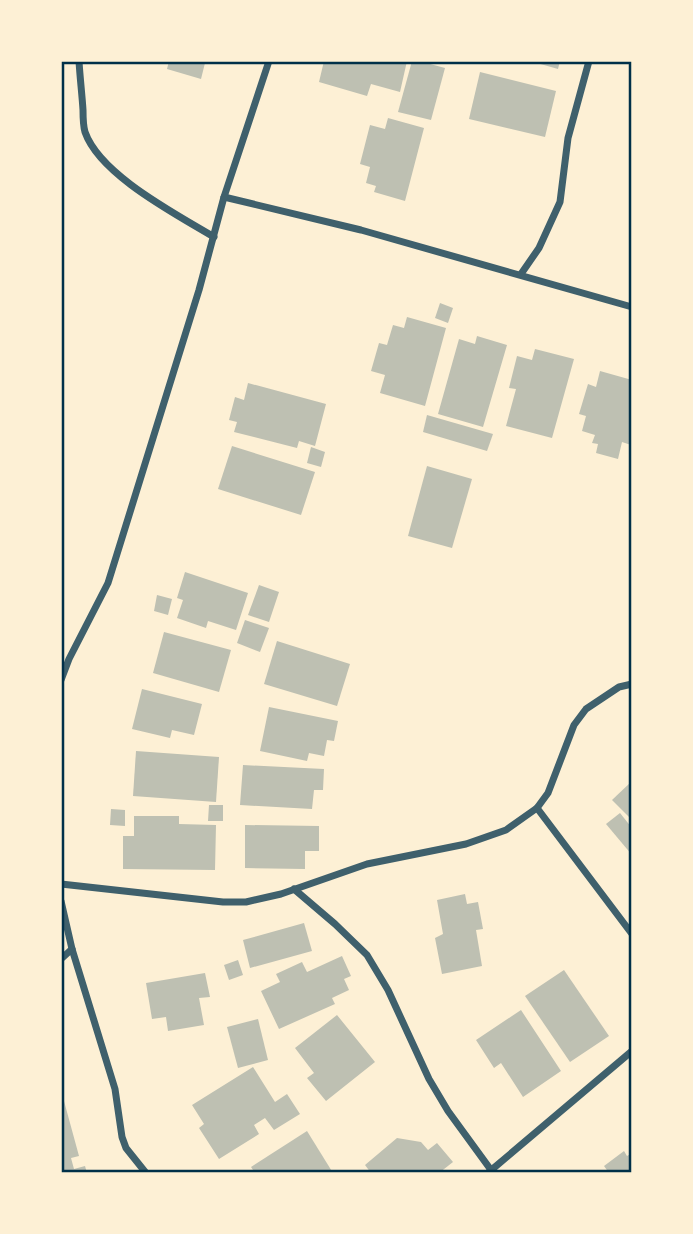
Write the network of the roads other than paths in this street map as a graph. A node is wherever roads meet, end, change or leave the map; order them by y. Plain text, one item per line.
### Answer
1 (79, 61) edge
2 (269, 61) edge
3 (589, 61) edge
4 (224, 197) junction
5 (214, 237) junction
6 (521, 274) junction
7 (632, 307) edge
8 (61, 680) edge
9 (632, 684) edge
10 (537, 808) junction
11 (61, 884) edge
12 (294, 889) junction
13 (61, 901) edge
14 (632, 934) edge
15 (72, 949) junction
16 (61, 958) edge
17 (632, 1051) edge
18 (490, 1172) edge
19 (146, 1173) edge

1 - 5 street
2 - 4 street
3 - 6 street
4 - 5 street
4 - 6 street
5 - 8 street
6 - 7 street
9 - 10 street
10 - 12 street
10 - 14 street
11 - 12 street
12 - 18 street
13 - 15 street
15 - 16 street
15 - 19 street
17 - 18 street

